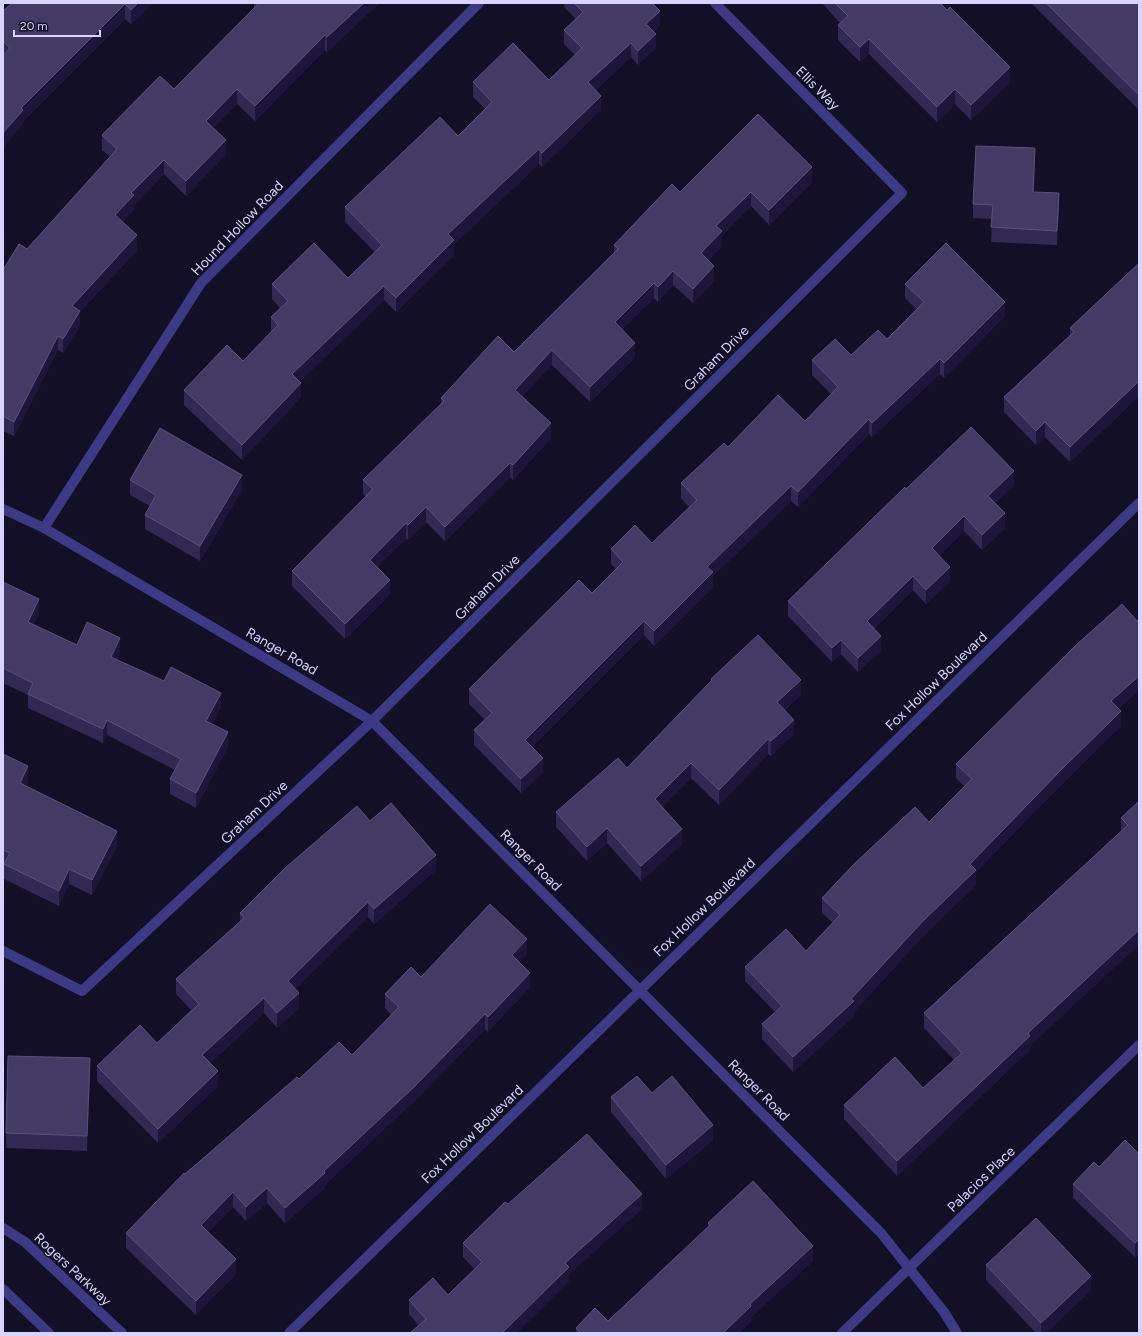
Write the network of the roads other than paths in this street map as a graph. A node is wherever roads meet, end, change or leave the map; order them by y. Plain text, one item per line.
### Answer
1 (479, 3) edge
2 (715, 3) edge
3 (902, 194) joint
4 (1139, 503) edge
5 (3, 509) edge
6 (44, 528) junction
7 (372, 721) junction
8 (3, 950) edge
9 (640, 989) junction
10 (1139, 1045) edge
11 (3, 1228) edge
12 (909, 1268) junction
13 (3, 1289) edge
14 (49, 1333) edge
15 (122, 1333) edge
16 (289, 1333) edge
17 (842, 1333) edge
18 (957, 1333) edge

1 - 6 street, Hound Hollow Road
2 - 3 street, Ellis Way
3 - 7 street, Graham Drive
4 - 9 street, Fox Hollow Boulevard
5 - 6 street, Ranger Road
6 - 7 street, Ranger Road
7 - 8 street, Graham Drive
7 - 9 street, Ranger Road
9 - 12 street, Ranger Road
9 - 16 street, Fox Hollow Boulevard
10 - 12 street, Palacios Place
11 - 15 street, Rogers Parkway
12 - 17 street, Palacios Place
12 - 18 street, Ranger Road
13 - 14 street

